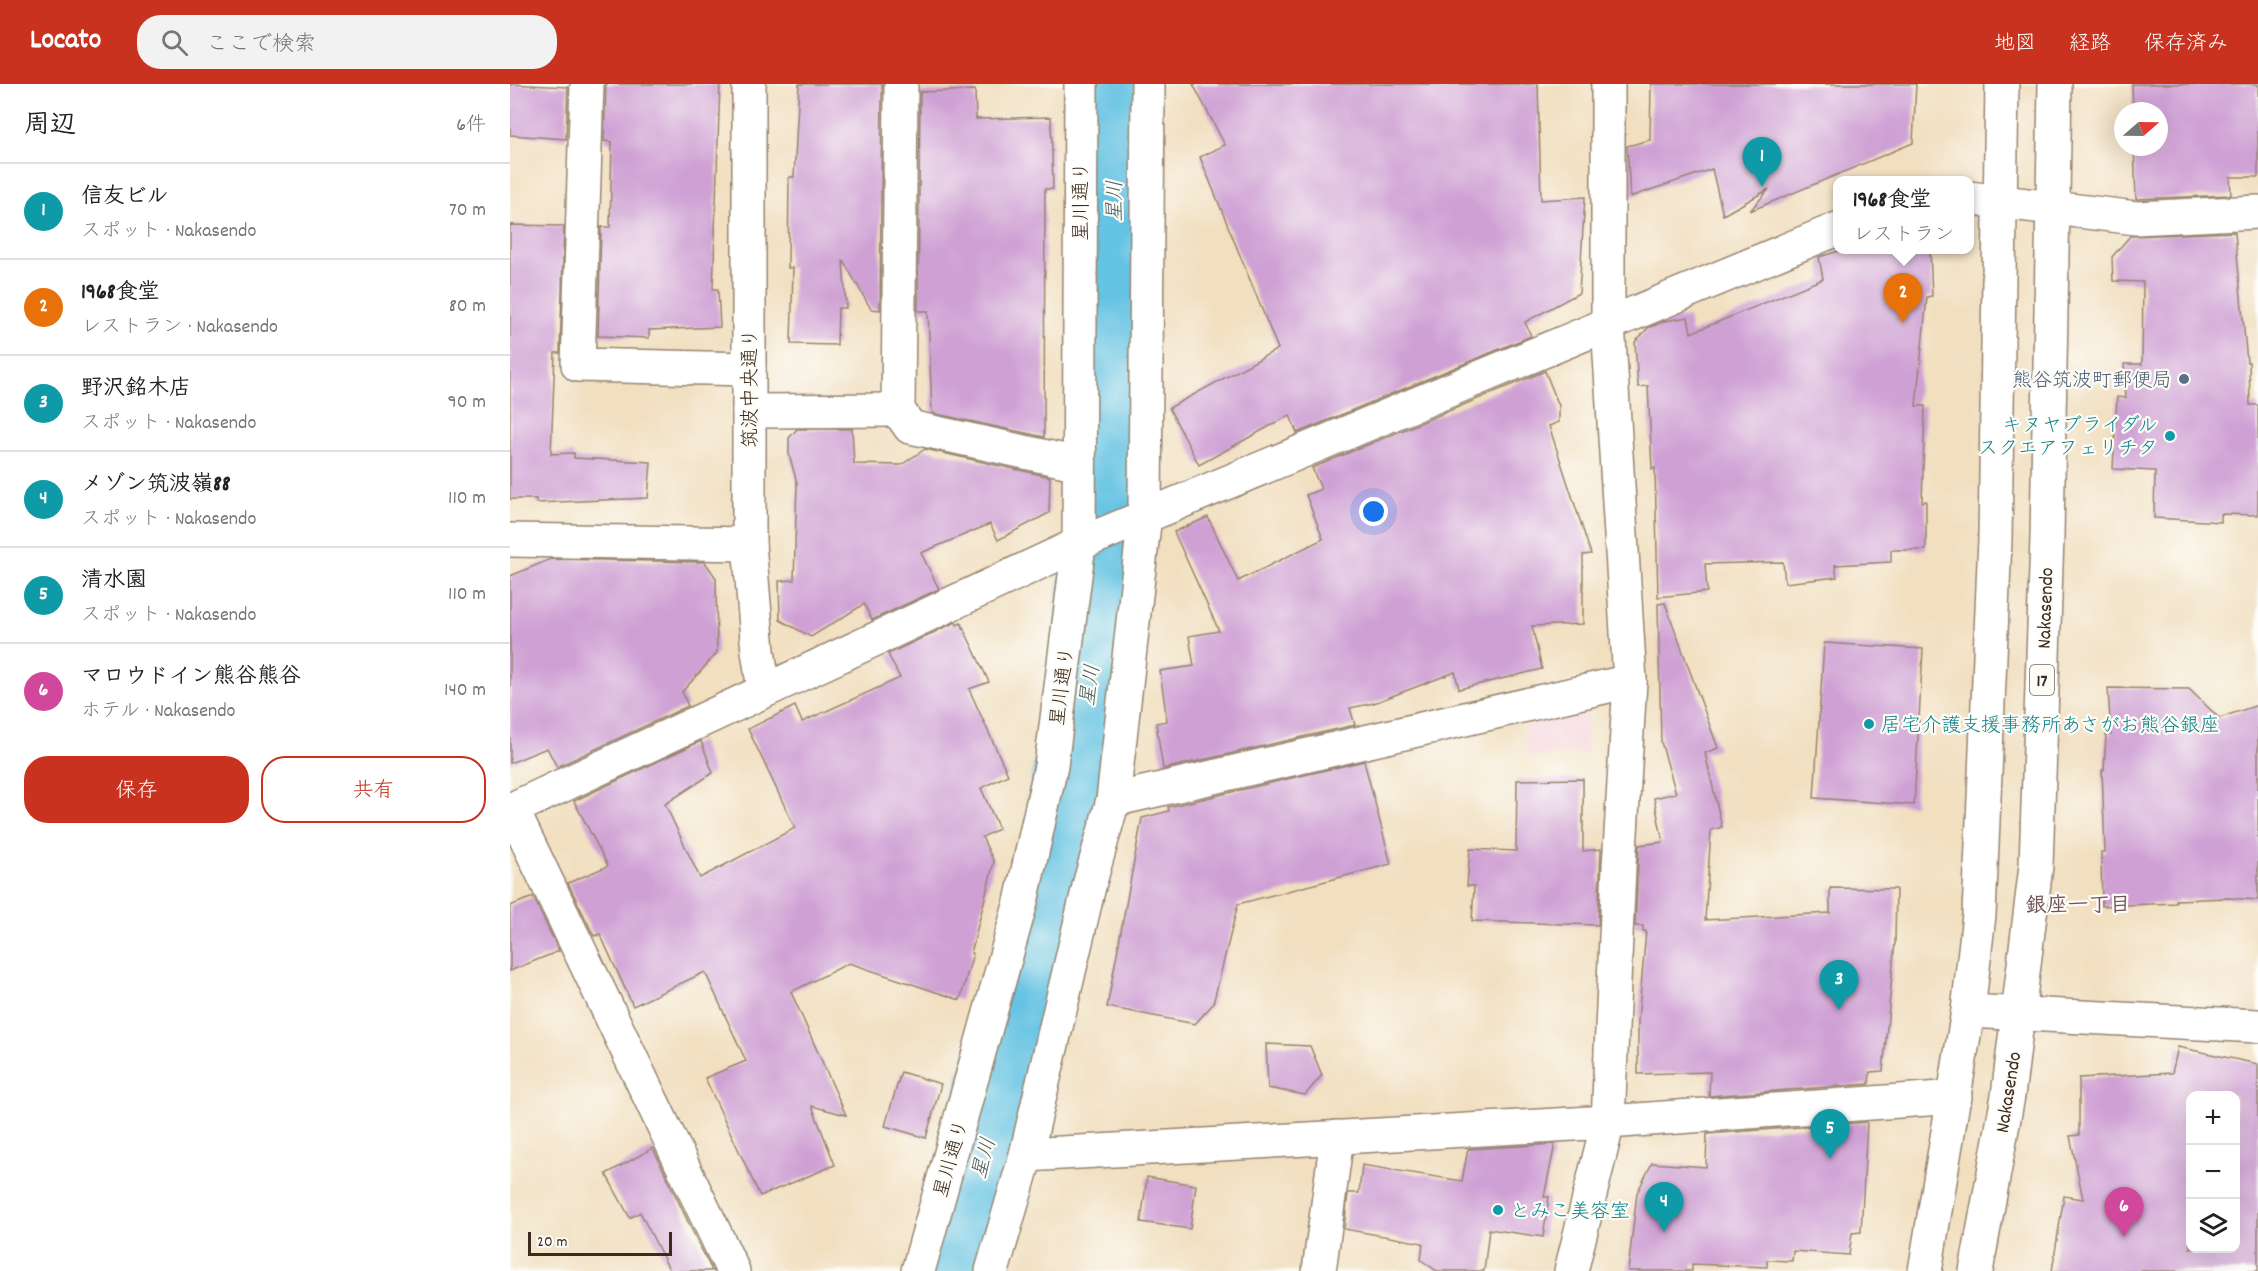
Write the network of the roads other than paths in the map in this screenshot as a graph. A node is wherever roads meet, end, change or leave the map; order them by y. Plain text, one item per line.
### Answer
1 (587, 84) edge
2 (750, 84) edge
3 (901, 84) edge
4 (1081, 84) edge
5 (1148, 84) edge
6 (1608, 84) edge
7 (2002, 84) edge
8 (2055, 84) edge
9 (1984, 200) edge
10 (2053, 208) junction
11 (2258, 212) edge
12 (1833, 231) edge
13 (1608, 323) junction
14 (749, 369) junction
15 (898, 410) junction
16 (749, 411) junction
17 (1079, 464) junction
18 (1145, 515) junction
19 (510, 540) edge
20 (749, 544) junction
21 (1078, 544) junction
22 (1630, 681) junction
23 (764, 690) junction
24 (1113, 800) junction
25 (511, 809) edge
26 (1968, 1011) junction
27 (2018, 1013) junction
28 (2258, 1026) edge
29 (1955, 1096) junction
30 (1608, 1122) junction
31 (1337, 1137) junction
32 (1026, 1155) junction
33 (733, 1271) edge
34 (918, 1271) edge
35 (992, 1271) edge
36 (1319, 1271) edge
37 (1571, 1271) edge
38 (1925, 1271) edge
39 (1976, 1271) edge

1 - 14 main road
2 - 14 main road, 筑波中央通り
3 - 15 main road
4 - 17 main road, 星川通り
5 - 18 main road
6 - 13 main road
7 - 9 main road
8 - 10 main road, Nakasendo / 17
9 - 10 main road
9 - 26 main road
10 - 11 main road
10 - 27 main road, Nakasendo / 17
12 - 13 main road
13 - 18 main road
13 - 22 main road
14 - 16 main road, 筑波中央通り
15 - 16 main road
15 - 17 main road
16 - 20 main road, 筑波中央通り
17 - 21 main road, 星川通り
18 - 21 main road
18 - 24 main road
19 - 20 main road
20 - 23 main road, 筑波中央通り
21 - 23 main road
21 - 34 main road, 星川通り
22 - 24 main road
22 - 30 main road
23 - 25 main road
24 - 32 main road
25 - 33 main road
26 - 27 main road
26 - 29 main road
27 - 28 main road
27 - 39 main road, Nakasendo / 17
29 - 30 main road
29 - 38 main road
30 - 31 main road
30 - 37 main road
31 - 32 main road
31 - 36 main road
32 - 35 main road

